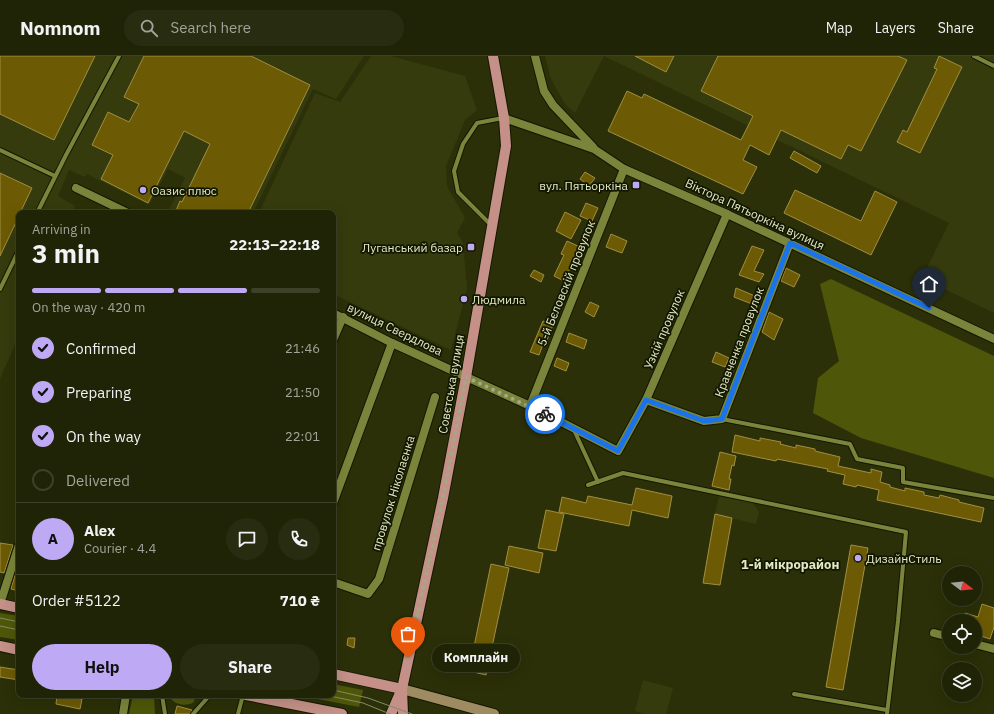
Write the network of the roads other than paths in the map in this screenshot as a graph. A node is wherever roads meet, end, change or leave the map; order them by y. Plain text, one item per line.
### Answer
1 (119, 56) edge
2 (493, 56) edge
3 (535, 56) edge
4 (974, 56) edge
5 (994, 66) edge
6 (504, 118) junction
7 (594, 149) junction
8 (0, 150) edge
9 (624, 168) junction
10 (55, 176) junction
11 (76, 188) dead end
12 (38, 210) edge
13 (122, 210) edge
14 (727, 214) junction
15 (492, 226) junction
16 (790, 243) junction
17 (16, 256) edge
18 (0, 289) edge
19 (336, 314) edge
20 (343, 317) junction
21 (336, 333) edge
22 (994, 339) edge
23 (392, 343) junction
24 (466, 377) junction
25 (436, 397) dead end
26 (646, 400) junction
27 (530, 406) junction
28 (722, 419) junction
29 (573, 429) junction
30 (618, 451) joint
31 (598, 482) junction
32 (588, 485) dead end
33 (336, 495) edge
34 (994, 498) edge
35 (16, 554) edge
36 (336, 583) edge
37 (0, 604) edge
38 (16, 607) edge
39 (934, 634) dead end
40 (942, 636) edge
41 (0, 646) edge
42 (982, 646) edge
43 (16, 649) edge
44 (994, 649) edge
45 (336, 675) edge
46 (402, 689) junction
47 (794, 694) dead end
48 (126, 698) edge
49 (162, 698) edge
50 (207, 698) edge
51 (243, 698) edge
52 (259, 698) edge
53 (887, 712) edge
54 (123, 714) edge
55 (165, 714) edge
56 (192, 714) edge
57 (238, 714) edge
58 (342, 714) edge
59 (391, 714) edge
60 (403, 714) edge
61 (494, 714) edge

1 - 10 lane
2 - 6 main road, Совєтська вулиця
3 - 7 street
4 - 5 lane
6 - 7 street, Віктора Пятьоркіна вулиця
6 - 15 main road, Совєтська вулиця
6 - 15 lane
7 - 9 street, Віктора Пятьоркіна вулиця
8 - 10 lane
9 - 14 street, Віктора Пятьоркіна вулиця
9 - 27 street, 5-й Бєловскій провулок
10 - 12 lane
11 - 13 street
14 - 16 street, Віктора Пятьоркіна вулиця
14 - 26 street, Узкій провулок
15 - 24 main road, Совєтська вулиця
16 - 22 street, Віктора Пятьоркіна вулиця
16 - 28 street, Кравченка провулок
17 - 18 lane
19 - 20 street, вулиця Свердлова
20 - 21 street
20 - 23 street, вулиця Свердлова
23 - 24 street, вулиця Свердлова
23 - 33 street
24 - 27 street, вулиця Свердлова
24 - 46 main road, Совєтська вулиця
25 - 36 street, провулок Ніколаєнка
26 - 28 street
26 - 30 street, Узкій провулок
27 - 29 street, вулиця Свердлова
28 - 34 lane
29 - 30 street, вулиця Свердлова
29 - 31 lane
31 - 32 lane
31 - 53 lane
35 - 37 street
37 - 38 main road
39 - 40 street
41 - 43 main road
42 - 44 street
45 - 46 main road
46 - 59 main road
46 - 60 main road, Совєтська вулиця
46 - 61 street
47 - 53 lane
48 - 54 street
49 - 55 lane
50 - 56 lane
51 - 57 lane
52 - 58 main road

